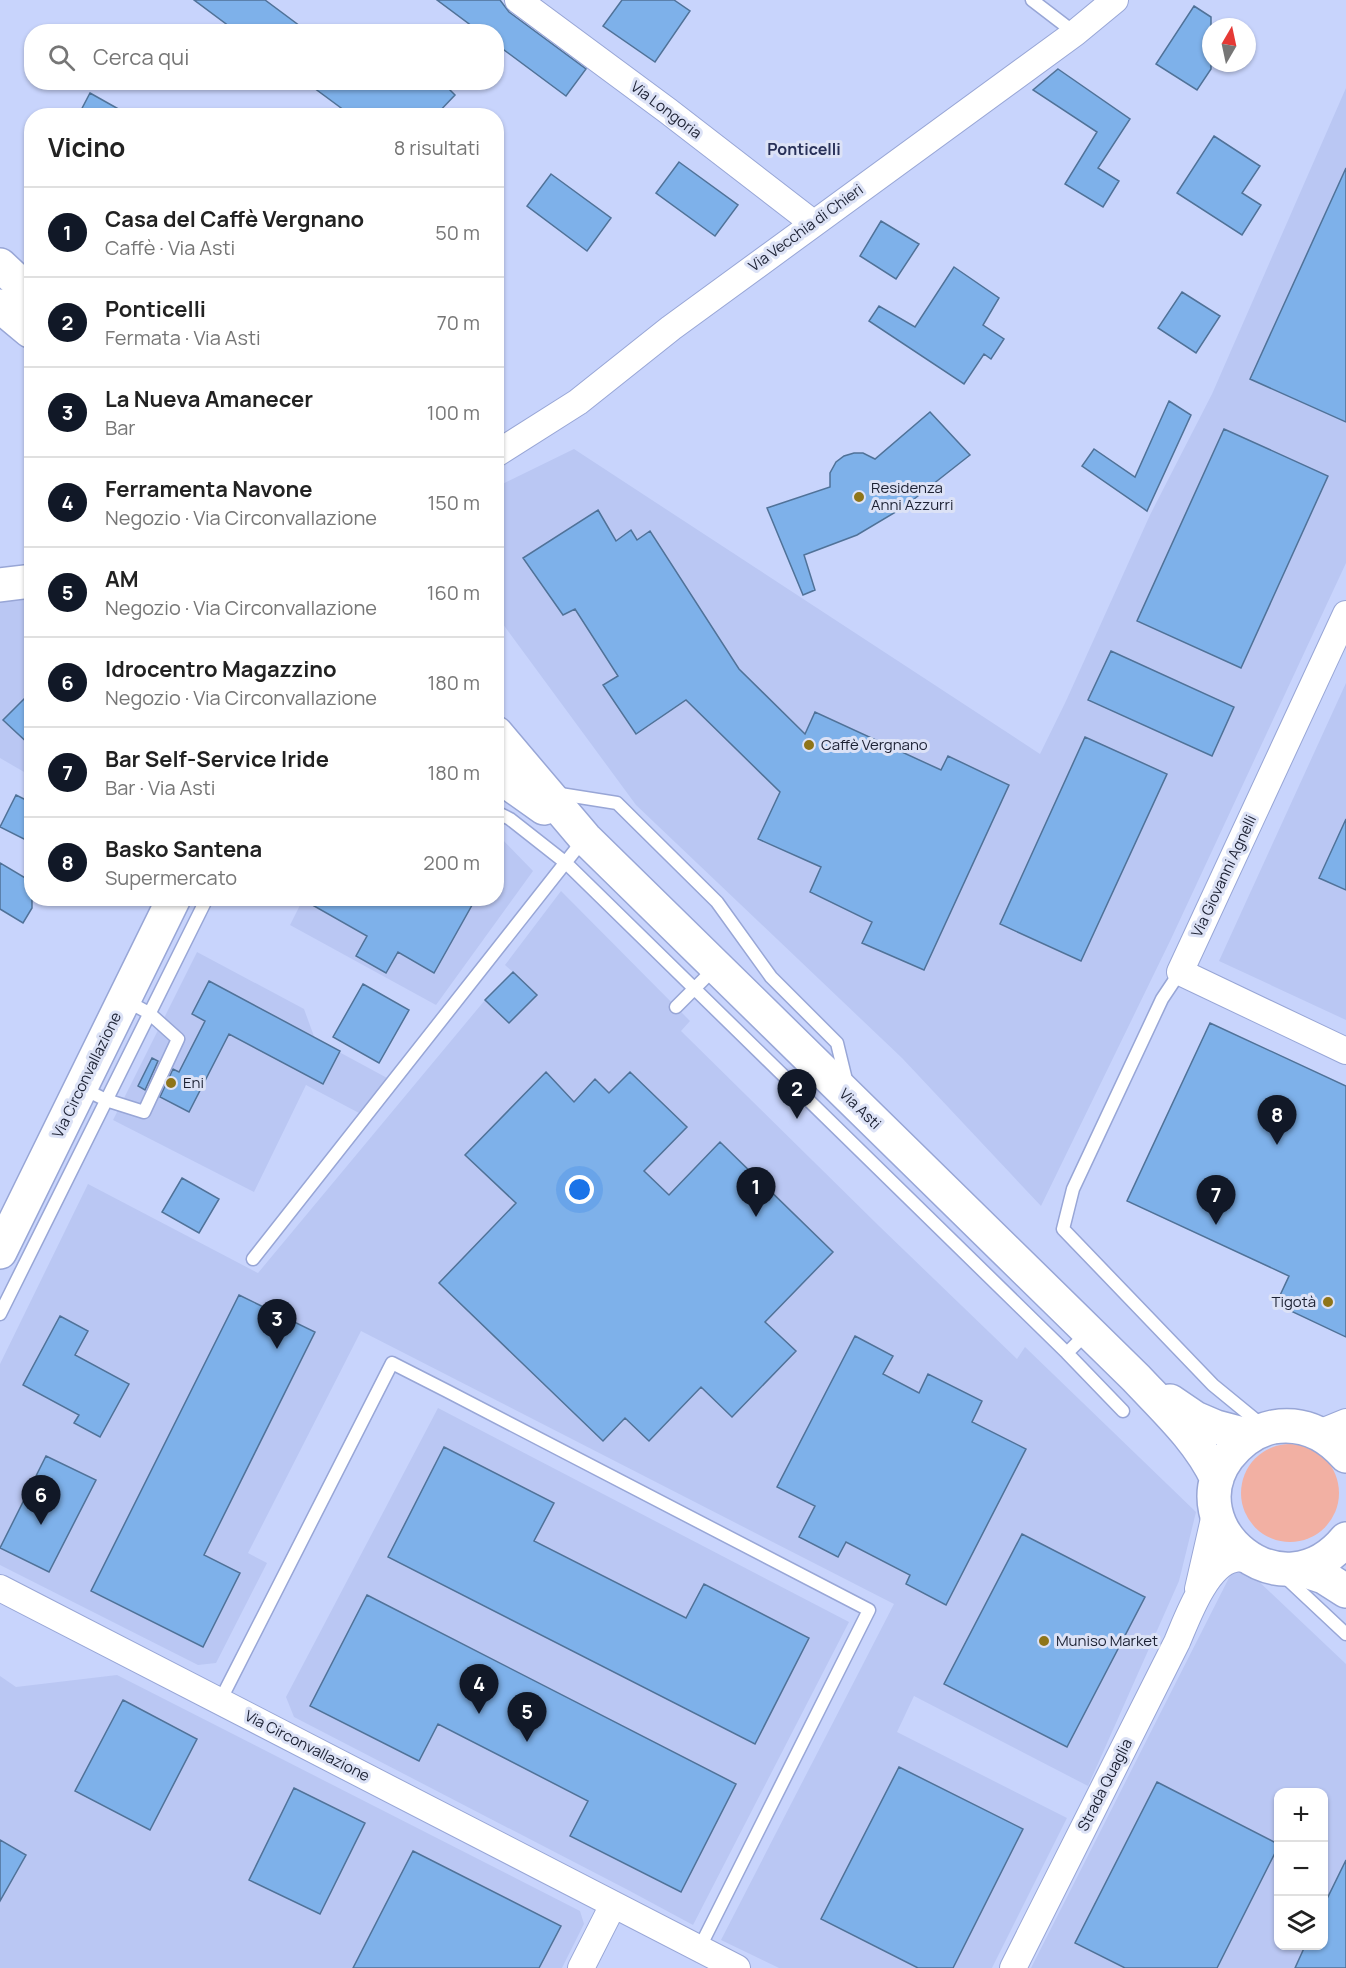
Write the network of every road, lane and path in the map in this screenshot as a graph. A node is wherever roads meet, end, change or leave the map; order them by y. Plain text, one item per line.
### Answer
1 (518, 0) edge
2 (1032, 0) edge
3 (1115, 0) edge
4 (1075, 33) junction
5 (813, 223) junction
6 (0, 265) edge
7 (24, 288) edge
8 (0, 301) edge
9 (0, 306) edge
10 (24, 325) edge
11 (24, 326) edge
12 (504, 449) edge
13 (24, 582) edge
14 (0, 585) edge
15 (1346, 614) edge
16 (504, 742) edge
17 (504, 782) edge
18 (545, 791) junction
19 (504, 816) edge
20 (575, 851) junction
21 (171, 906) edge
22 (202, 906) edge
23 (1180, 972) junction
24 (705, 978) junction
25 (137, 1006) junction
26 (676, 1007) dead end
27 (1346, 1051) edge
28 (93, 1093) junction
29 (851, 1100) junction
30 (977, 1244) junction
31 (0, 1252) edge
32 (253, 1259) dead end
33 (0, 1314) edge
34 (1077, 1342) junction
35 (1136, 1378) junction
36 (1123, 1411) dead end
37 (1332, 1427) edge
38 (1258, 1432) junction
39 (1346, 1456) edge
40 (1217, 1494) junction
41 (1346, 1539) edge
42 (1275, 1565) junction
43 (0, 1588) edge
44 (1346, 1591) edge
45 (1195, 1601) junction
46 (1346, 1634) edge
47 (220, 1701) junction
48 (613, 1905) junction
49 (699, 1948) junction
50 (581, 1968) edge
51 (737, 1968) edge
52 (1013, 1968) edge

1 - 5 street, Via Longoria
2 - 4 lane
3 - 4 street, Via Vecchia di Chieri
4 - 5 street, Via Vecchia di Chieri
5 - 12 street, Via Vecchia di Chieri
6 - 7 main road
8 - 10 main road
9 - 11 main road
13 - 14 main road
15 - 23 street, Via Giovanni Agnelli
16 - 18 main road, Via Asti
17 - 20 main road, Via Asti
18 - 20 main road, Via Asti
18 - 29 lane
19 - 20 lane
20 - 24 main road, Via Asti
20 - 32 lane
21 - 25 main road, Via Circonvallazione
22 - 25 lane
23 - 27 street
23 - 38 lane
24 - 26 lane
24 - 29 main road, Via Asti
24 - 30 lane
25 - 28 main road, Via Circonvallazione
25 - 28 lane
28 - 31 main road, Via Circonvallazione
28 - 33 lane
29 - 30 main road, Via Asti
30 - 34 main road, Via Asti
34 - 35 main road, Via Asti
34 - 36 lane
35 - 38 main road, Via Asti
35 - 40 main road, Via Asti
37 - 38 main road, Via Asti
37 - 39 main road
38 - 40 main road
40 - 42 main road, Via Asti
40 - 45 street, Strada Quaglia
41 - 42 main road
42 - 44 main road
42 - 45 street, Strada Quaglia
42 - 46 lane
43 - 47 street, Via Circonvallazione
45 - 52 street, Strada Quaglia
47 - 48 street, Via Circonvallazione
47 - 49 lane
48 - 49 street, Via Circonvallazione
48 - 50 street
49 - 51 street, Via Circonvallazione

